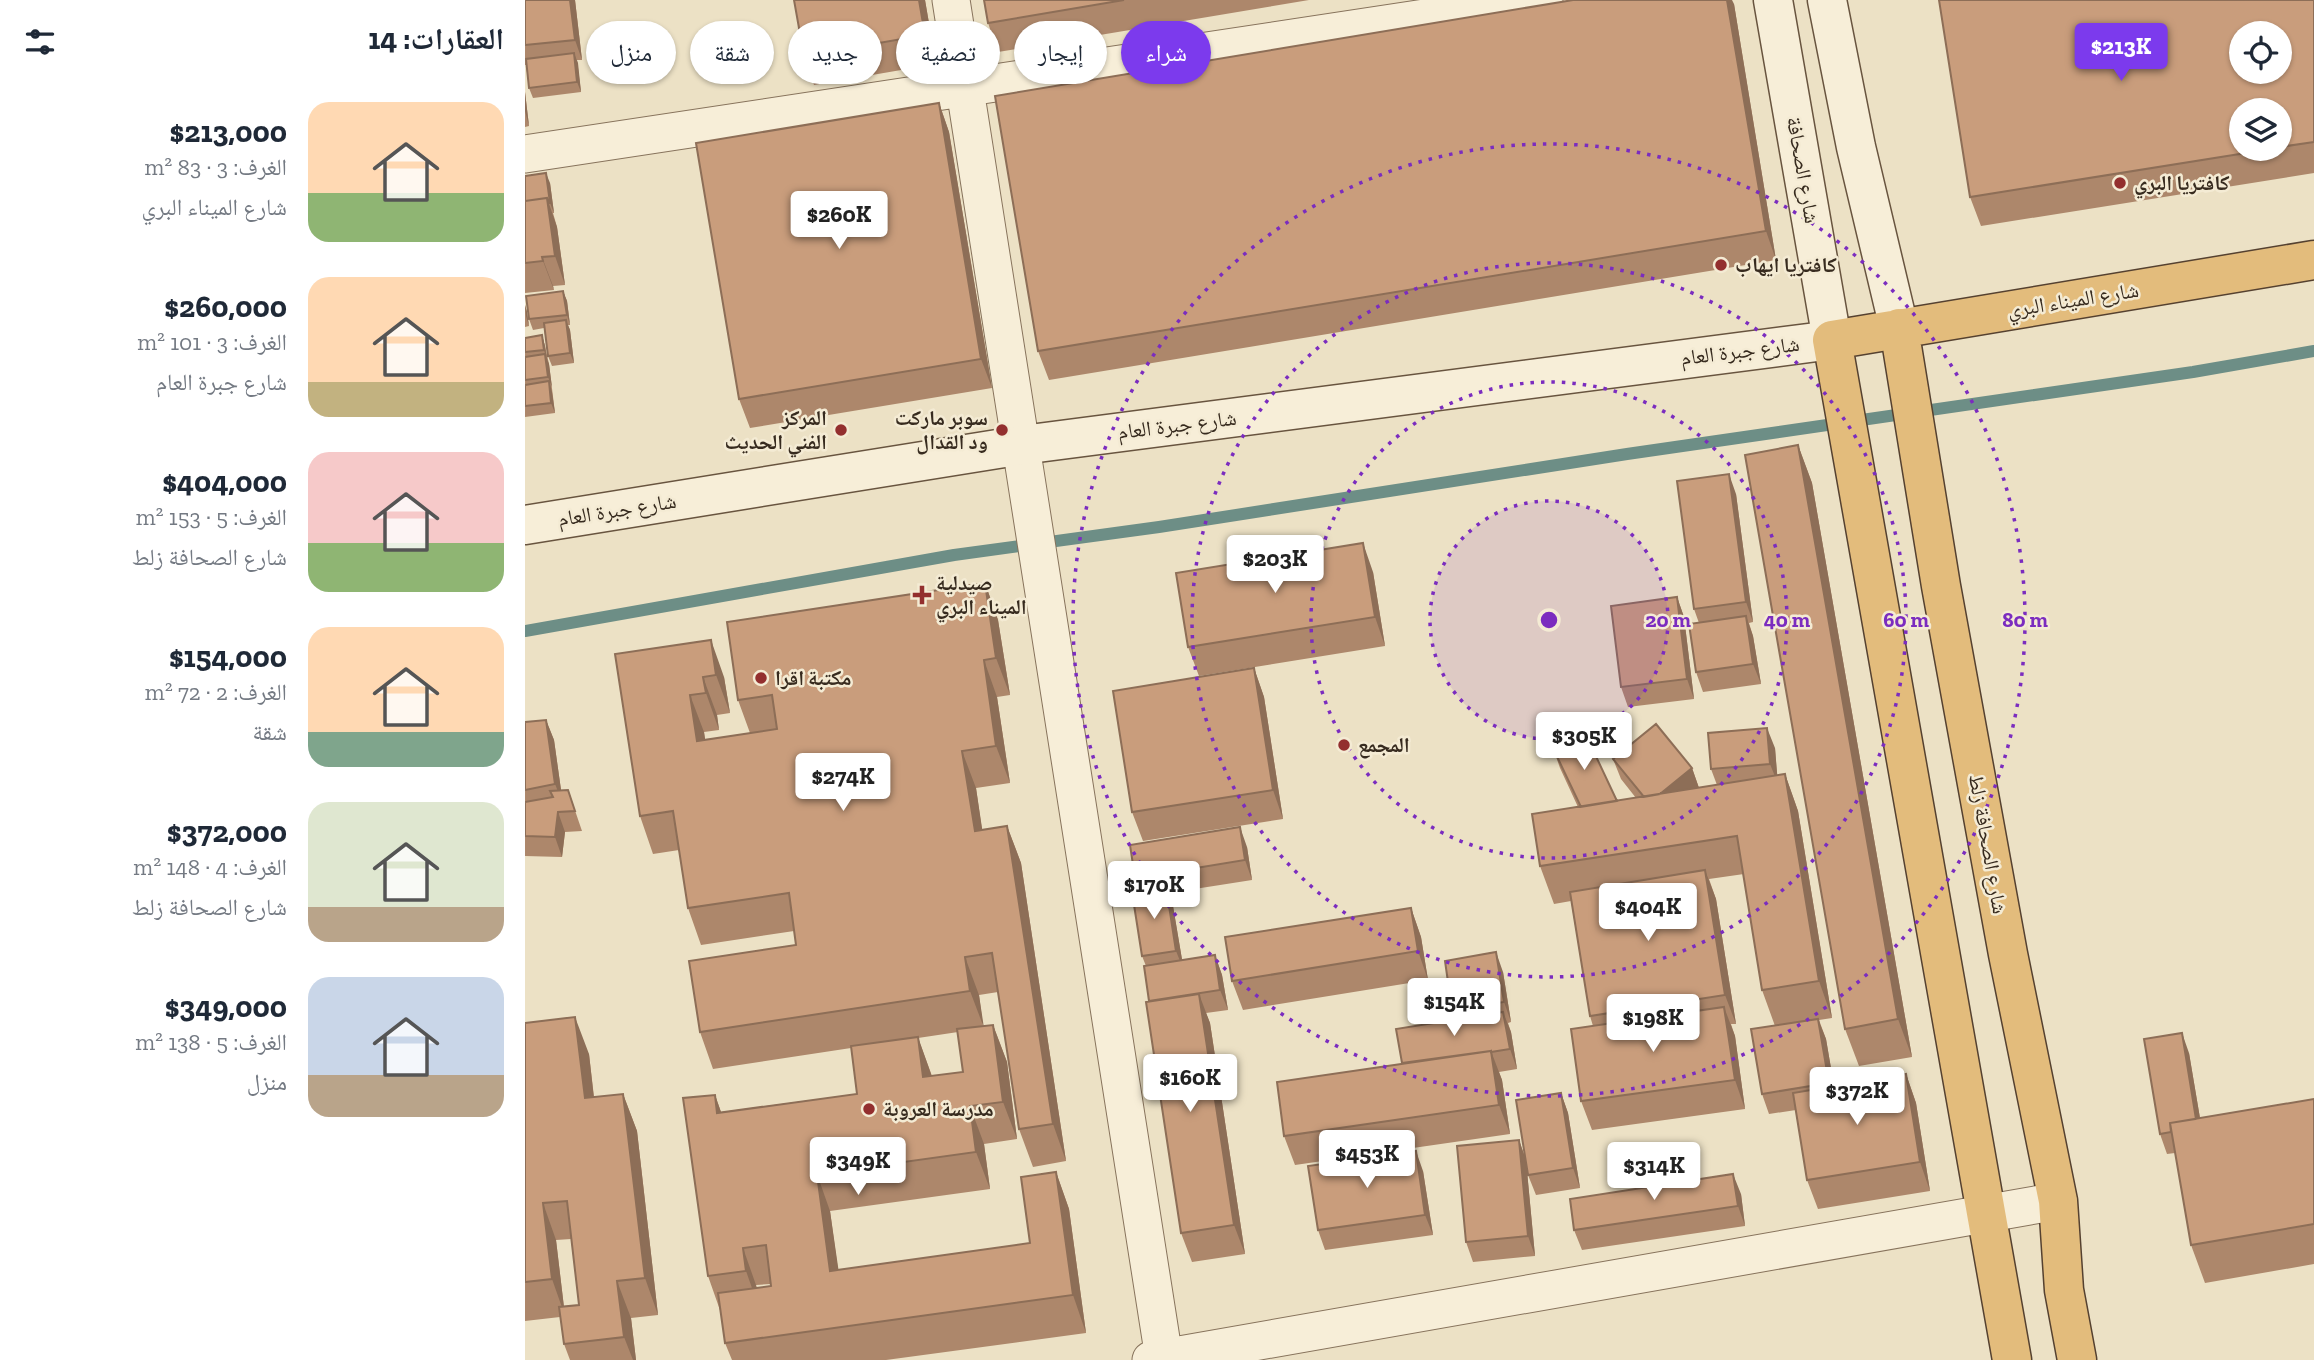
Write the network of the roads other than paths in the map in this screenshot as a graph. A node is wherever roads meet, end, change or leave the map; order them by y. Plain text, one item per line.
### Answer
1 (950, 0) edge
2 (1544, 0) edge
3 (1773, 0) edge
4 (1827, 0) edge
5 (964, 86) junction
6 (525, 154) edge
7 (2314, 260) edge
8 (1899, 328) junction
9 (1832, 340) junction
10 (1022, 445) junction
11 (525, 525) edge
12 (2058, 1201) junction
13 (1985, 1213) junction
14 (1157, 1359) edge
15 (2012, 1360) edge
16 (2077, 1360) edge

1 - 5 street
2 - 5 street
3 - 9 main road, شارع الصحافة
4 - 8 main road
5 - 6 street
5 - 10 street
7 - 8 highway, شارع الميناء البري
8 - 9 highway, شارع الميناء البري
8 - 12 highway, شارع الصحافة زلط
9 - 10 main road, شارع جبرة العام
9 - 13 highway
10 - 11 main road, شارع جبرة العام
10 - 14 street
12 - 13 street
12 - 16 highway, شارع الصحافة زلط
13 - 14 street
13 - 15 highway

